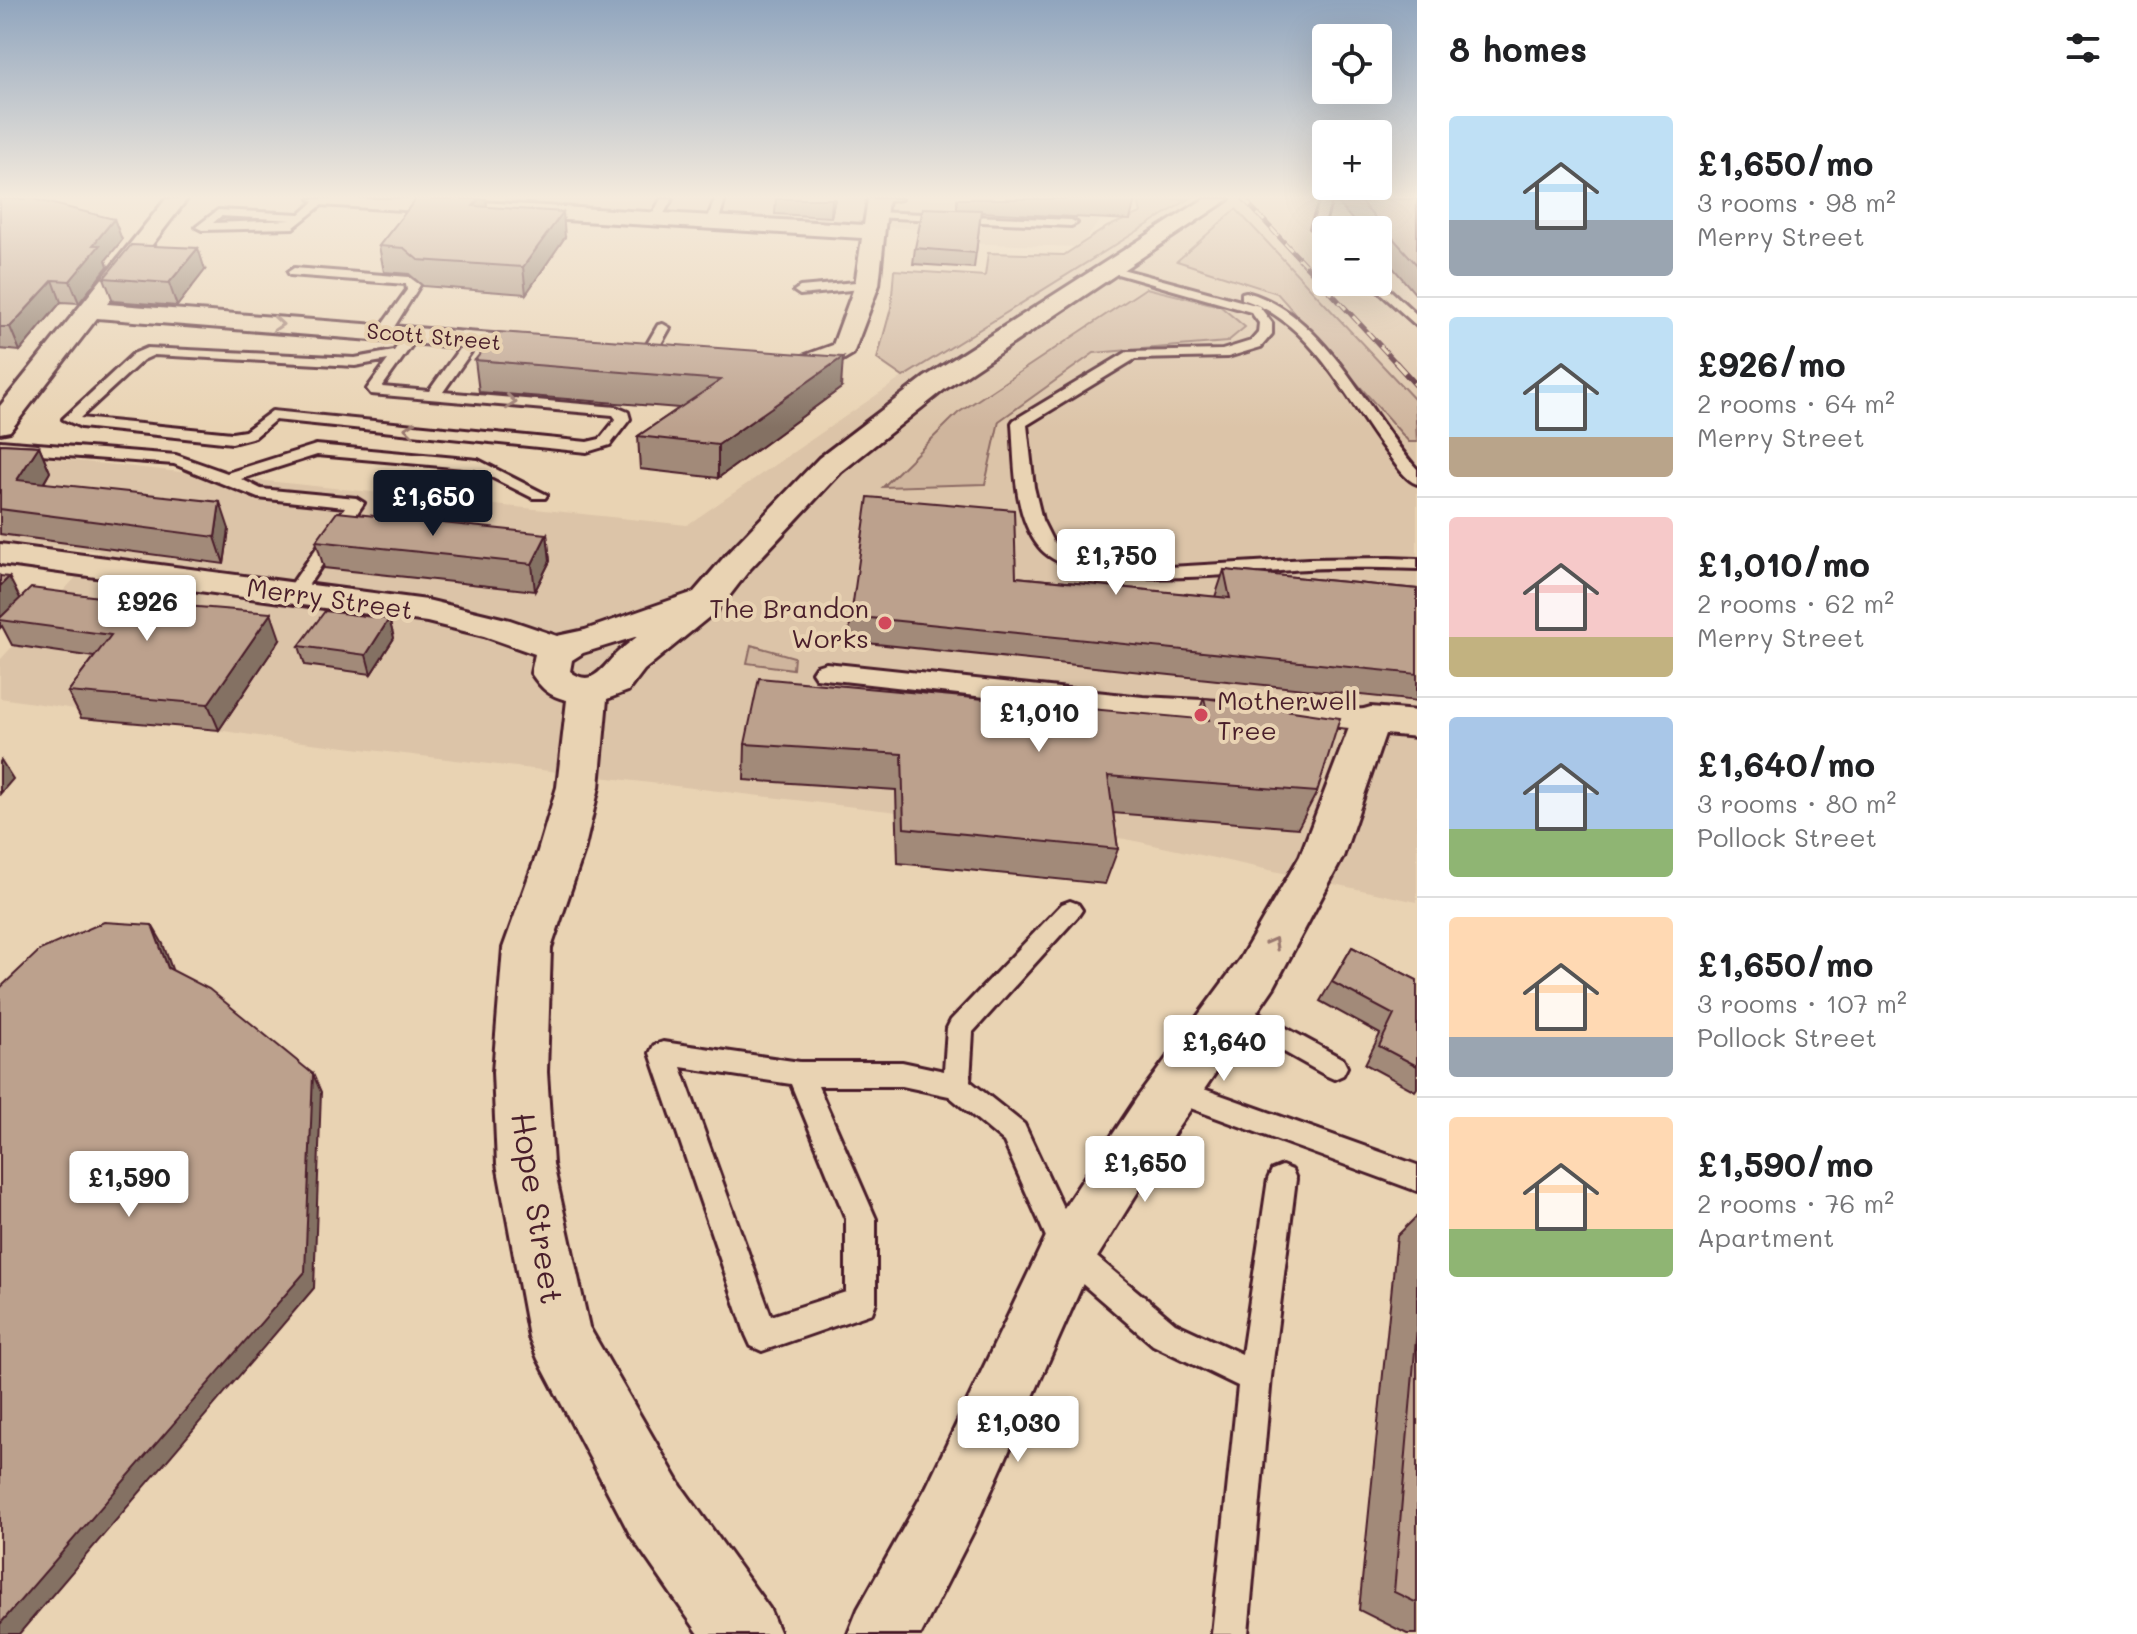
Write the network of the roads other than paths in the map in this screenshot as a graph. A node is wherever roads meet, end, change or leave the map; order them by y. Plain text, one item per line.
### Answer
1 (117, 275) edge
2 (336, 275) edge
3 (868, 275) edge
4 (1101, 275) edge
5 (1146, 275) edge
6 (1158, 275) edge
7 (867, 285) junction
8 (800, 291) dead end
9 (1389, 296) edge
10 (89, 310) junction
11 (1417, 322) edge
12 (663, 328) dead end
13 (384, 332) junction
14 (406, 345) junction
15 (571, 348) edge
16 (464, 352) dead end
17 (616, 353) edge
18 (647, 356) junction
19 (679, 359) edge
20 (758, 366) edge
21 (433, 396) junction
22 (0, 425) edge
23 (0, 446) edge
24 (227, 478) junction
25 (1417, 479) edge
26 (539, 495) dead end
27 (0, 554) edge
28 (1417, 564) edge
29 (295, 592) junction
30 (592, 661) junction
31 (826, 672) dead end
32 (1371, 720) junction
33 (1417, 724) edge
34 (1070, 910) dead end
35 (1231, 1009) junction
36 (1334, 1067) dead end
37 (800, 1074) junction
38 (956, 1086) junction
39 (1165, 1102) junction
40 (1417, 1178) edge
41 (1282, 1179) dead end
42 (1068, 1252) junction
43 (1255, 1377) junction
44 (743, 1634) edge
45 (883, 1634) edge
46 (1230, 1634) edge

1 - 10 street
2 - 13 lane
3 - 7 street
4 - 30 main road
5 - 28 lane
6 - 25 lane
7 - 8 lane
7 - 20 street
9 - 11 lane
10 -> 13 street, Scott Street
10 - 22 street
12 - 18 lane
13 - 14 street, Scott Street
14 - 15 street, Scott Street
14 - 21 lane
21 -> 14 lane
16 - 21 lane
17 - 18 street
18 - 19 street
23 - 24 lane
24 - 26 lane
24 - 29 lane
27 - 29 main road, Merry Street
29 - 30 main road, Merry Street
30 - 44 main road, Hope Street
31 - 32 street
32 - 33 street
35 -> 32 street
34 - 38 lane
35 - 36 lane
35 - 39 street
37 - 37 lane
37 - 38 lane
38 - 42 lane
39 - 40 lane
39 - 42 street
41 - 43 lane
42 - 43 lane
42 - 45 street
43 - 46 lane

